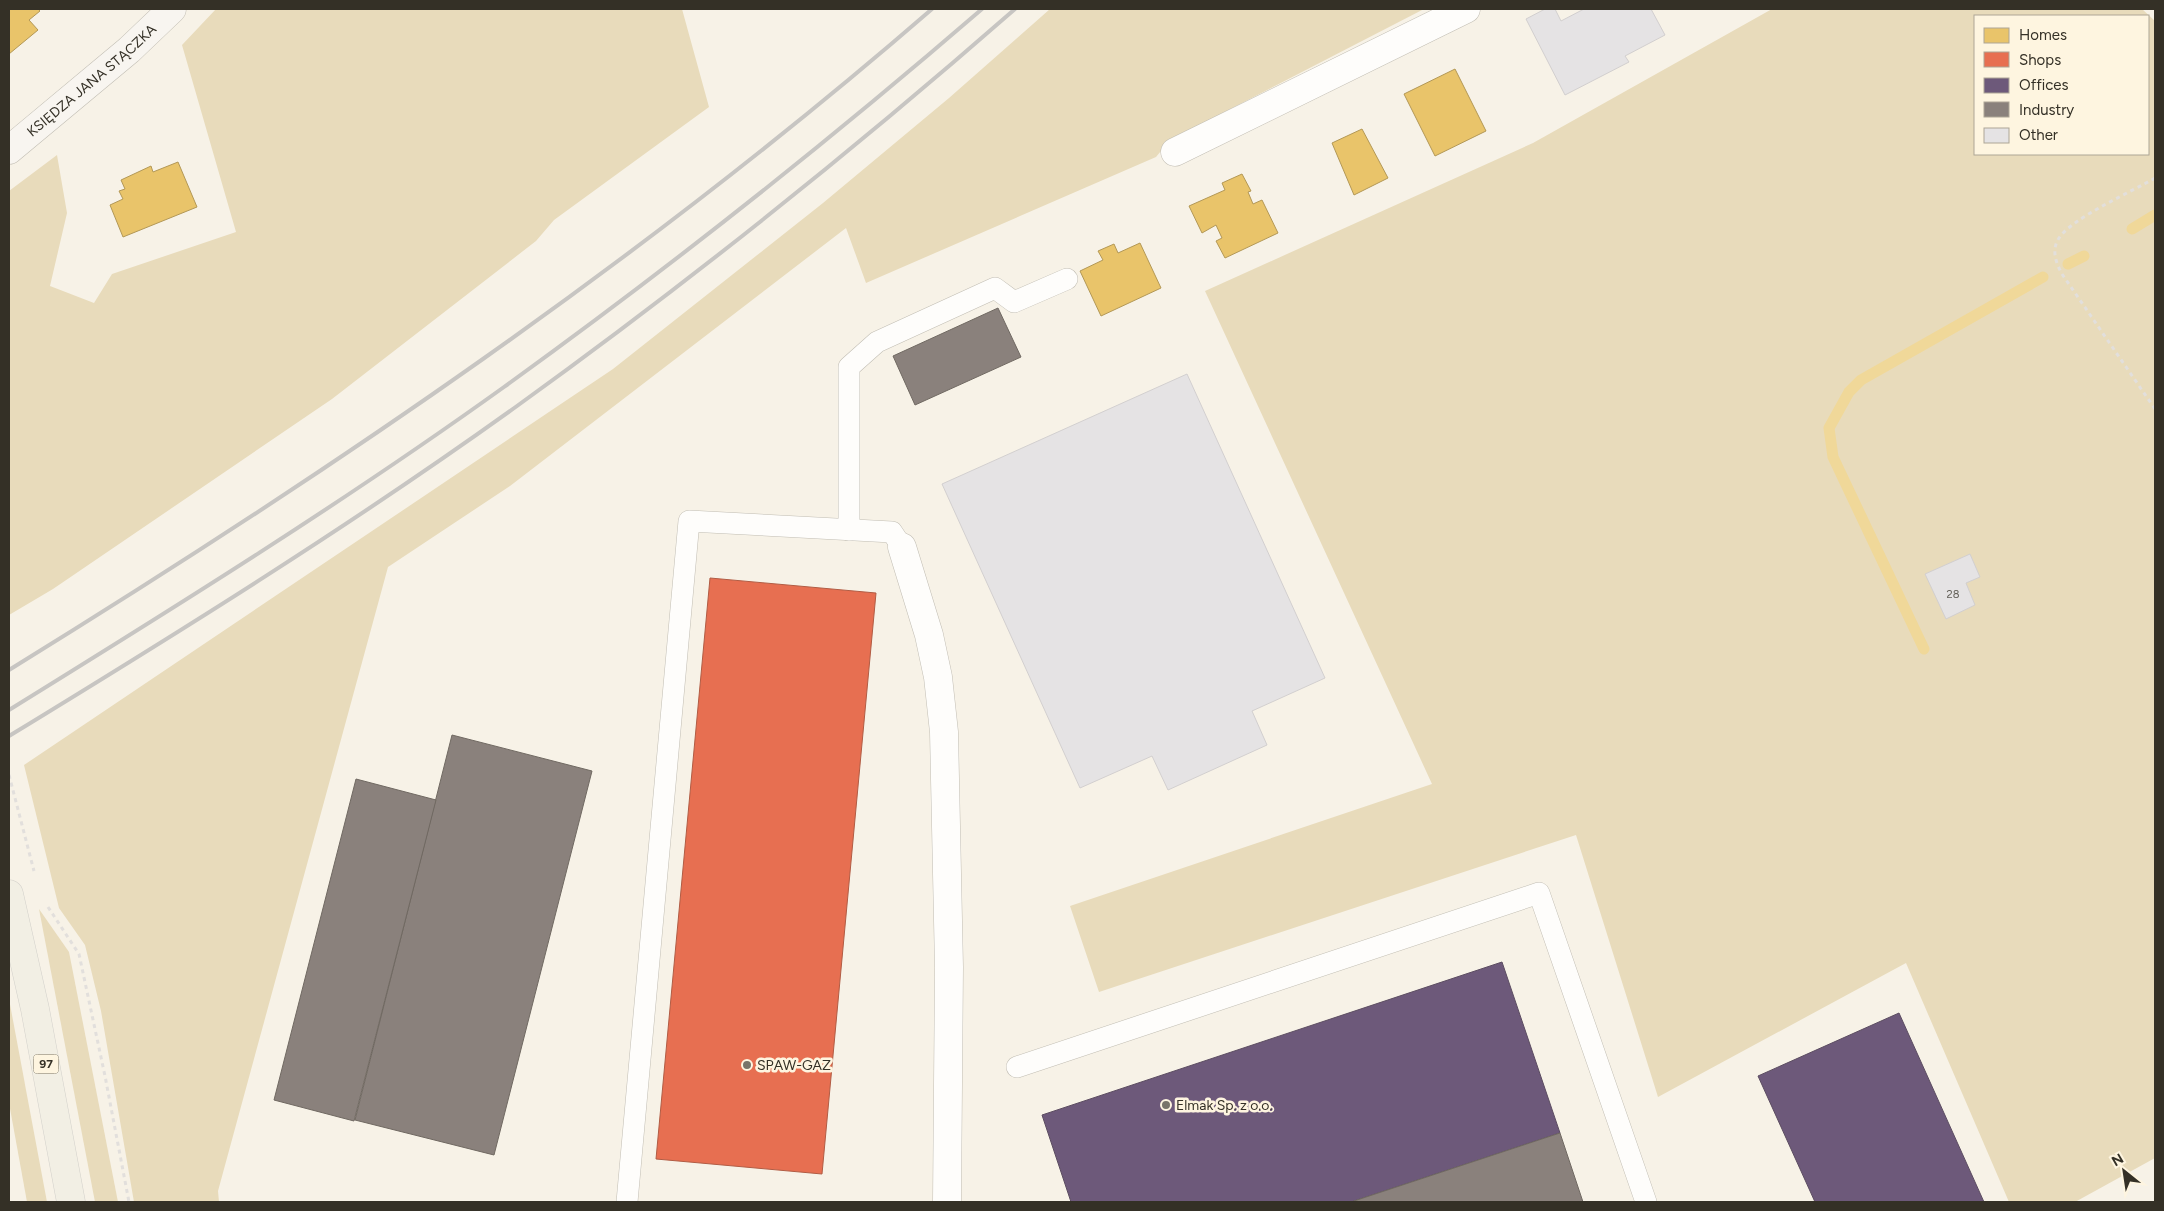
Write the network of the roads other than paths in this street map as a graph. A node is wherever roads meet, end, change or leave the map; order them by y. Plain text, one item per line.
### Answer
1 (172, 9) edge
2 (1466, 9) edge
3 (9, 150) edge
4 (1176, 152) dead end
5 (1068, 279) dead end
6 (849, 530) junction
7 (902, 547) joint
8 (9, 894) edge
9 (1017, 1068) dead end
10 (71, 1202) edge
11 (627, 1202) edge
12 (947, 1202) edge
13 (1646, 1202) edge

1 - 3 street, KSIĘDZA JANA STĄCZKA
2 - 4 street
5 - 6 lane
6 - 7 lane
6 - 11 lane
7 - 12 street
8 - 10 main road, 97
9 - 13 lane

